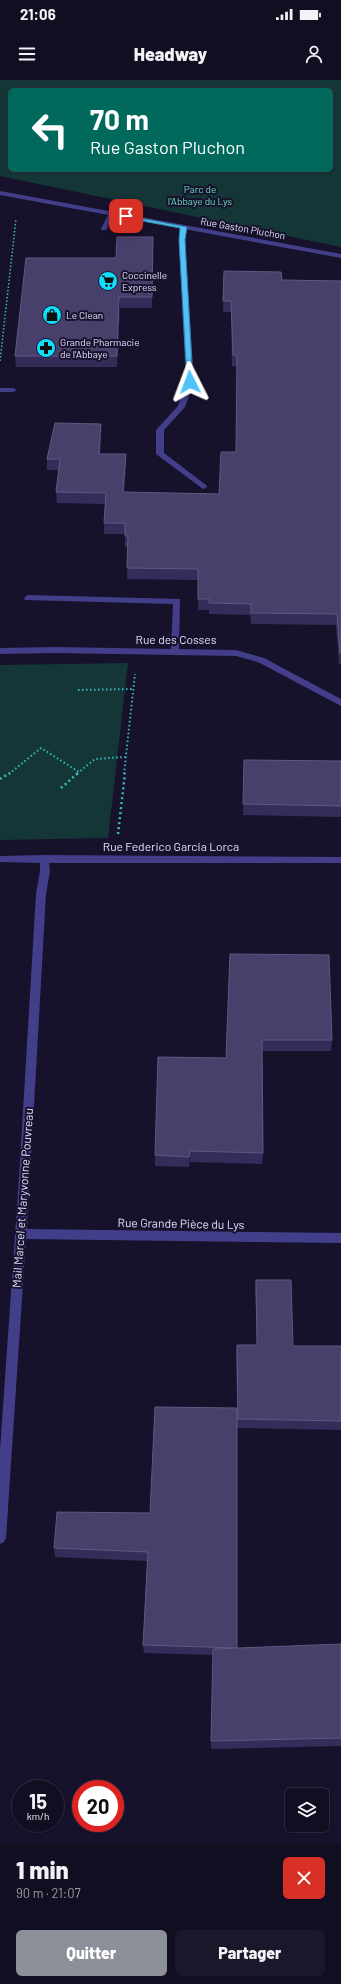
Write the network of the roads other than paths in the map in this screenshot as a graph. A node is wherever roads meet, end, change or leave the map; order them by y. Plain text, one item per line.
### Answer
1 (0, 193) edge
2 (111, 214) junction
3 (184, 227) junction
4 (104, 229) dead end
5 (341, 256) edge
6 (0, 390) edge
7 (13, 390) dead end
8 (203, 487) dead end
9 (28, 598) dead end
10 (0, 651) edge
11 (175, 651) junction
12 (341, 703) edge
13 (44, 858) junction
14 (0, 859) edge
15 (341, 860) edge
16 (21, 1234) junction
17 (341, 1238) edge
18 (0, 1538) edge

1 - 2 street, Rue Gaston Pluchon
2 - 3 street, Rue Gaston Pluchon
2 - 4 street
3 - 5 street, Rue Gaston Pluchon
3 - 8 street
6 - 7 street
9 - 11 street
10 - 11 street, Rue des Cosses
11 - 12 street, Rue des Cosses
13 - 14 street, Rue Federico Garcia Lorca
13 - 15 street, Rue Federico Garcia Lorca
13 - 16 street, Mail Marcel et Maryvonne Pouvreau
16 - 17 street, Rue Grande Pièce du Lys
16 - 18 street, Mail Marcel et Maryvonne Pouvreau

